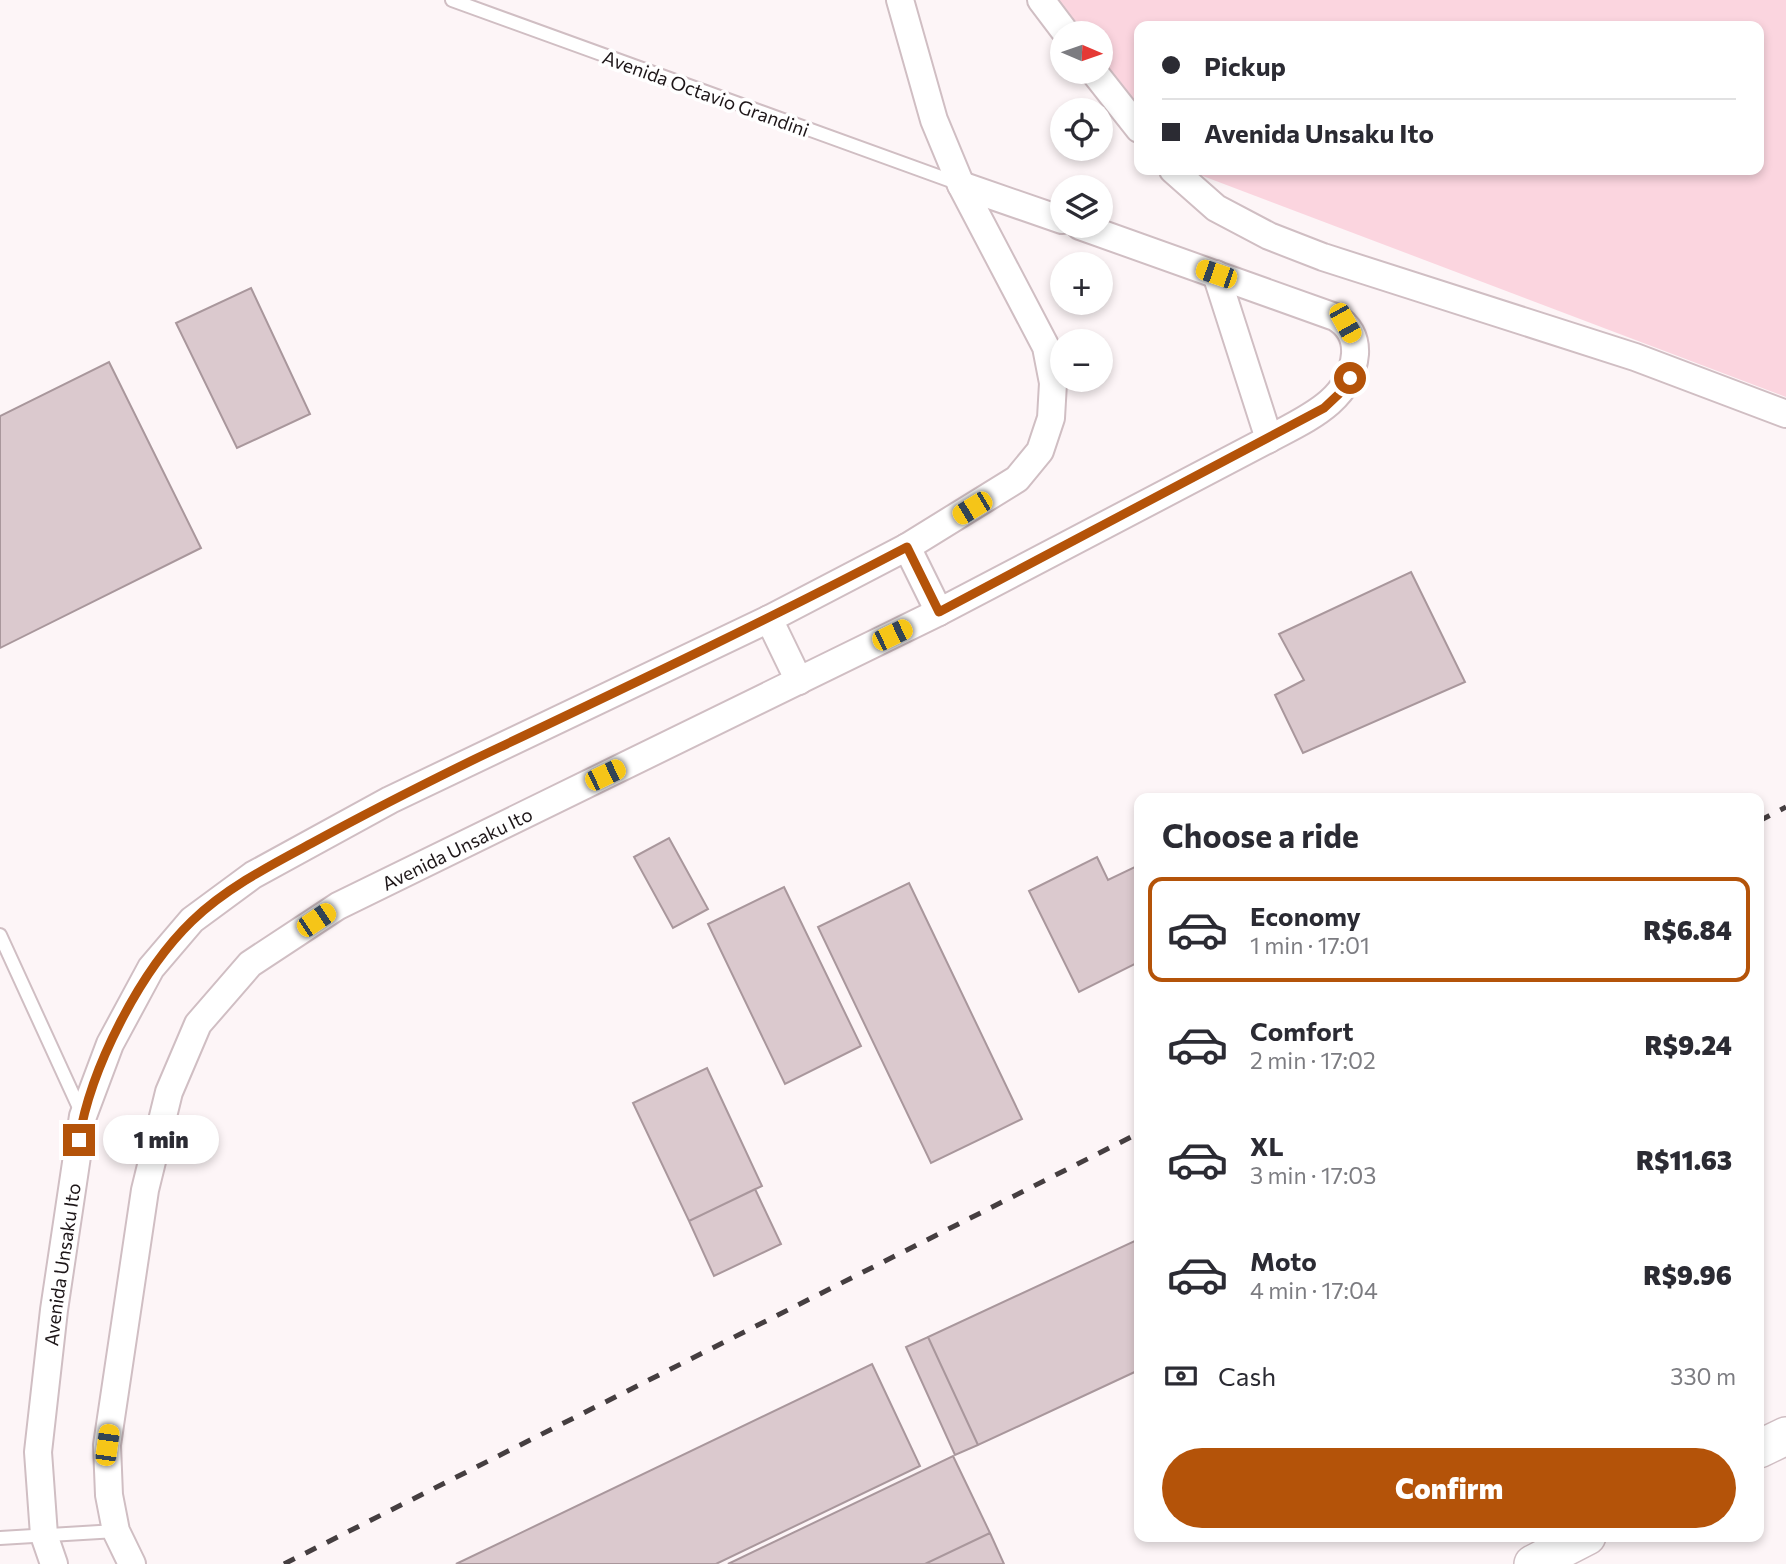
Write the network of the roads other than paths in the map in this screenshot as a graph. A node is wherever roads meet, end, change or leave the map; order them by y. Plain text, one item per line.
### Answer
1 (452, 0) edge
2 (900, 0) edge
3 (1041, 0) edge
4 (1057, 21) edge
5 (1103, 84) edge
6 (1134, 123) edge
7 (1179, 175) edge
8 (961, 185) junction
9 (1050, 215) edge
10 (1113, 238) edge
11 (1216, 274) junction
12 (1786, 414) edge
13 (1269, 439) junction
14 (907, 547) junction
15 (939, 612) junction
16 (769, 619) junction
17 (799, 681) junction
18 (0, 935) edge
19 (83, 1116) junction
20 (1786, 1436) edge
21 (1764, 1447) edge
22 (116, 1531) junction
23 (44, 1535) junction
24 (0, 1538) edge
25 (1575, 1542) edge
26 (54, 1564) edge
27 (132, 1564) edge
28 (1533, 1564) edge

1 - 8 lane, Avenida Octavio Grandini
2 - 8 street, Avenida Unsaku Ito
3 - 4 street
5 - 6 street
7 - 12 street
8 - 9 street
8 - 14 street, Avenida Unsaku Ito
10 - 11 street, Avenida Unsaku Ito
11 - 13 street
11 - 13 street, Avenida Unsaku Ito
13 - 15 street, Avenida Unsaku Ito
14 - 15 street
14 - 16 street, Avenida Unsaku Ito
15 - 17 street, Avenida Unsaku Ito
16 - 17 street
16 - 19 street, Avenida Unsaku Ito
17 - 22 street, Avenida Unsaku Ito
18 - 19 lane
19 - 23 street, Avenida Unsaku Ito
20 - 21 street
22 - 23 lane
22 - 27 street, Avenida Unsaku Ito
23 - 24 lane
23 - 26 street, Avenida Unsaku Ito
25 - 28 street

